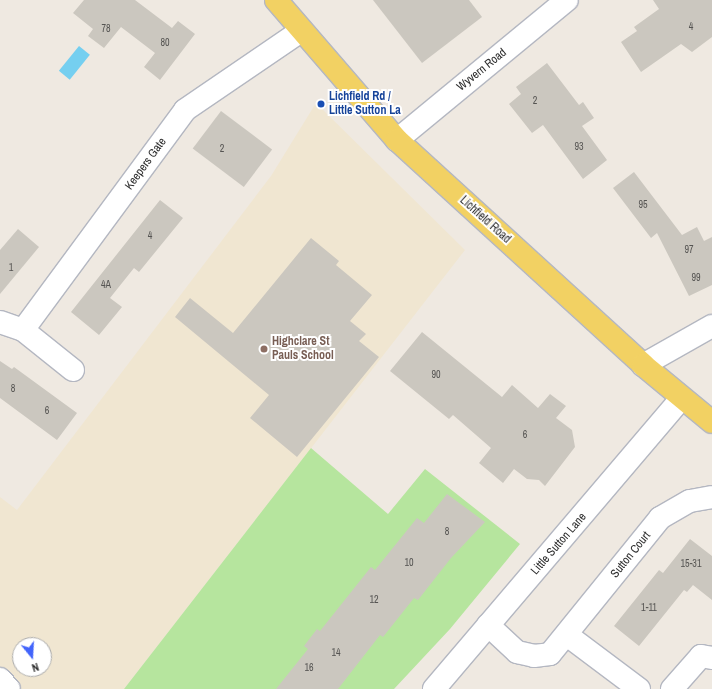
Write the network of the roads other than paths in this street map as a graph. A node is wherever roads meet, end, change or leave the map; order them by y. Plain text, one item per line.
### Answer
1 (276, 0) edge
2 (561, 2) edge
3 (301, 31) junction
4 (396, 140) junction
5 (0, 322) edge
6 (712, 326) edge
7 (23, 330) junction
8 (643, 365) junction
9 (73, 370) dead end
10 (682, 398) junction
11 (712, 422) edge
12 (712, 497) edge
13 (488, 625) junction
14 (567, 635) junction
15 (712, 658) edge
16 (0, 679) edge
17 (9, 689) edge
18 (434, 689) edge
19 (639, 689) edge
20 (672, 689) edge

1 - 3 main road, Lichfield Road
2 - 4 street, Wyvern Road
3 - 4 main road, Lichfield Road
3 - 7 street, Keepers Gate
4 - 8 main road, Lichfield Road
5 - 7 street
6 - 8 street
7 - 9 street
8 - 10 main road, Lichfield Road
10 - 11 main road, Lichfield Road
10 - 13 street, Little Sutton Lane
12 - 14 street, Sutton Court
13 - 14 street, Sutton Court
13 - 18 street, Little Sutton Lane
14 - 19 street
15 - 20 street
16 - 17 street

